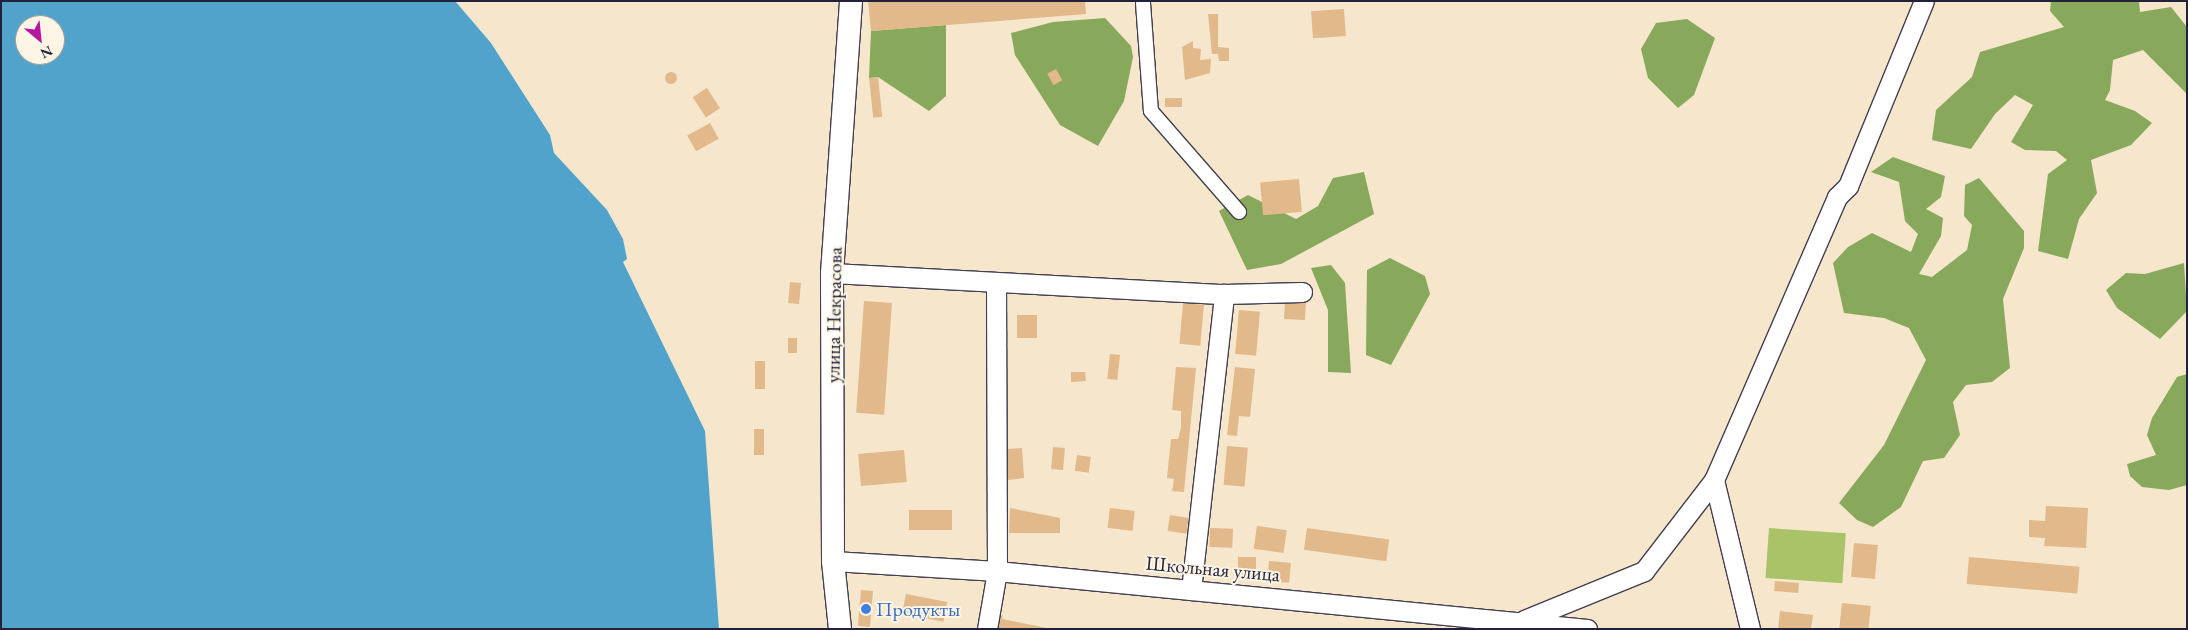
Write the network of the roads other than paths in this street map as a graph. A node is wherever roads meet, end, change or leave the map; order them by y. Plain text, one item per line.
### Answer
1 (852, 1) edge
2 (1924, 1) edge
3 (1143, 3) dead end
4 (1239, 212) dead end
5 (832, 273) junction
6 (996, 282) junction
7 (1302, 292) dead end
8 (1224, 294) junction
9 (1714, 480) junction
10 (833, 561) junction
11 (998, 571) junction
12 (1191, 590) junction
13 (1524, 620) junction
14 (840, 629) edge
15 (987, 629) edge
16 (1587, 629) edge
17 (1750, 629) edge

1 - 5 street, улица Некрасова
2 - 9 street
3 - 4 street
5 - 6 street
5 - 10 street, улица Некрасова
6 - 8 street
6 - 11 street
7 - 8 street
8 - 12 street
9 - 13 street
9 - 17 street
10 - 11 street, Школьная улица
10 - 14 street, улица Некрасова
11 - 12 street, Школьная улица
11 - 15 street
12 - 13 street, Школьная улица
13 - 16 street, Школьная улица

